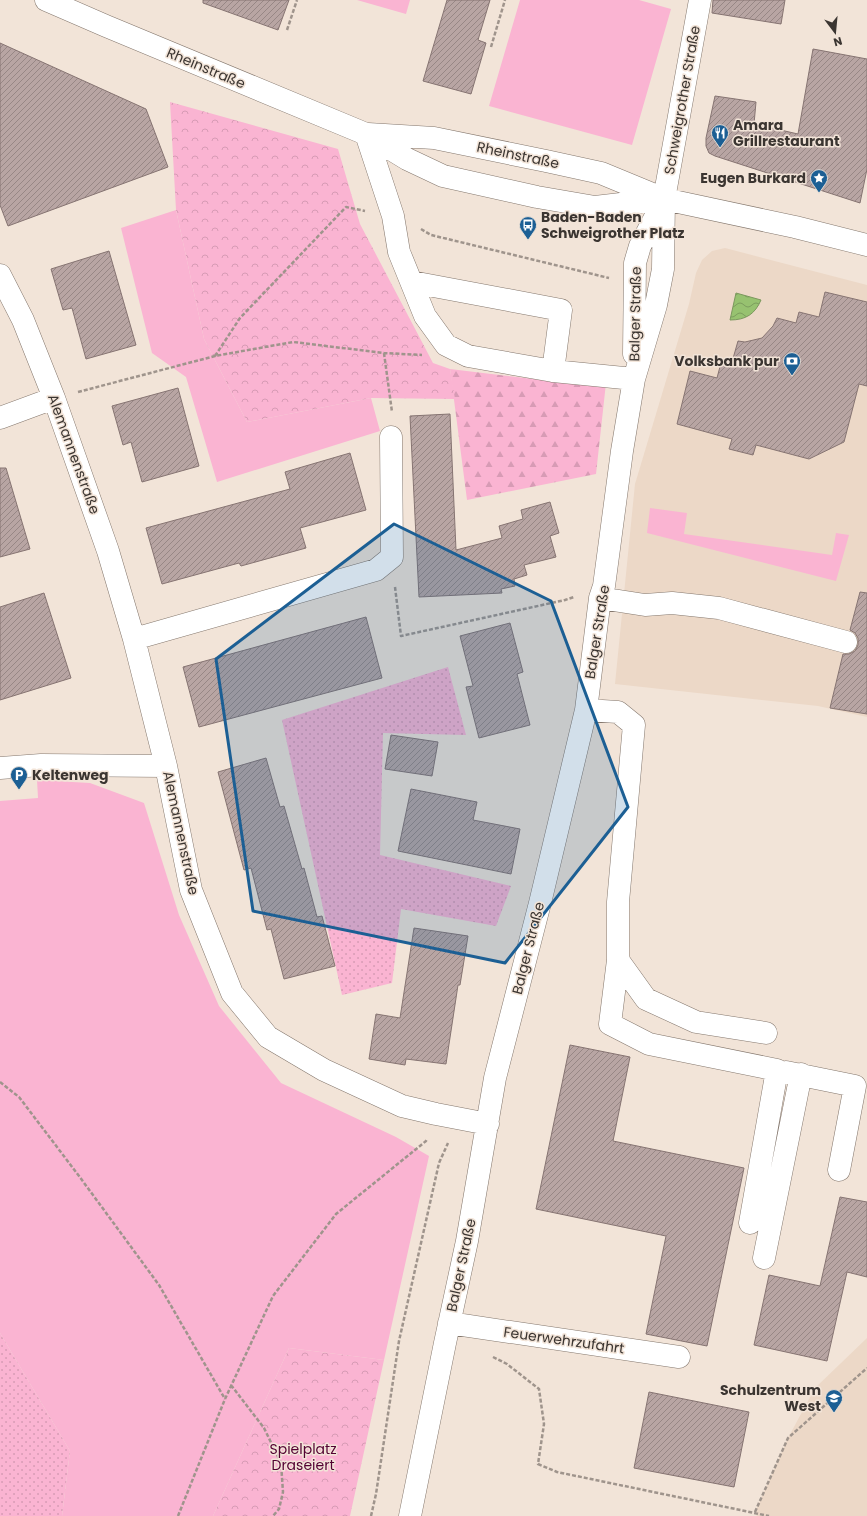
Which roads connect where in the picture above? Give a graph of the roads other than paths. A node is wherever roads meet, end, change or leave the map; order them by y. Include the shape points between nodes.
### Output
1 (46, 0) edge
2 (700, 0) edge
3 (366, 134) junction
4 (664, 199) junction
5 (867, 245) edge
6 (0, 275) edge
7 (412, 282) junction
8 (553, 371) junction
9 (634, 379) junction
10 (54, 398) junction
11 (0, 418) edge
12 (391, 437) road end
13 (602, 592) junction
14 (134, 639) junction
15 (846, 642) dead end
16 (586, 710) junction
17 (166, 766) junction
18 (0, 768) edge
19 (618, 960) junction
20 (766, 1033) dead end
21 (777, 1070) junction
22 (801, 1074) junction
23 (488, 1124) junction
24 (838, 1170) dead end
25 (750, 1223) dead end
26 (764, 1258) dead end
27 (449, 1323) junction
28 (679, 1357) dead end
29 (410, 1516) edge

1 - 3 street, Rheinstraße
2 - 4 street, Schweigrother Straße
3 - 4 street, Rheinstraße via 434,138 546,160 601,173
3 - 4 street, Rheinstraße via 407,160 443,176 595,207
3 - 7 street via 393,216 399,252
4 - 5 street, Rheinstraße
4 - 9 street, Balger Straße via 663,269 656,305
4 - 9 street, Balger Straße via 640,246 635,263
6 - 10 street, Alemannenstraße via 23,320
7 - 8 street via 425,316 446,345 468,356
7 - 8 street via 561,310
8 - 9 street
9 - 13 street, Balger Straße
10 - 11 street
10 - 14 street, Alemannenstraße via 108,550
12 - 14 street via 392,557 376,570
13 - 15 street via 645,605 672,603 719,608
13 - 16 street, Balger Straße
14 - 17 street, Alemannenstraße
16 - 19 street via 618,712 634,725 618,902
16 - 23 street, Balger Straße via 495,1078
17 - 18 street via 41,765
17 - 23 street, Alemannenstraße via 191,890 232,993 268,1037 318,1067 402,1106
19 - 20 street via 646,999 696,1022
19 - 21 street via 610,1024 649,1044
21 - 22 street
21 - 25 street
22 - 24 street via 855,1086
22 - 26 street
23 - 27 street, Balger Straße
27 - 28 street, Feuerwehrzufahrt
27 - 29 street, Balger Straße

